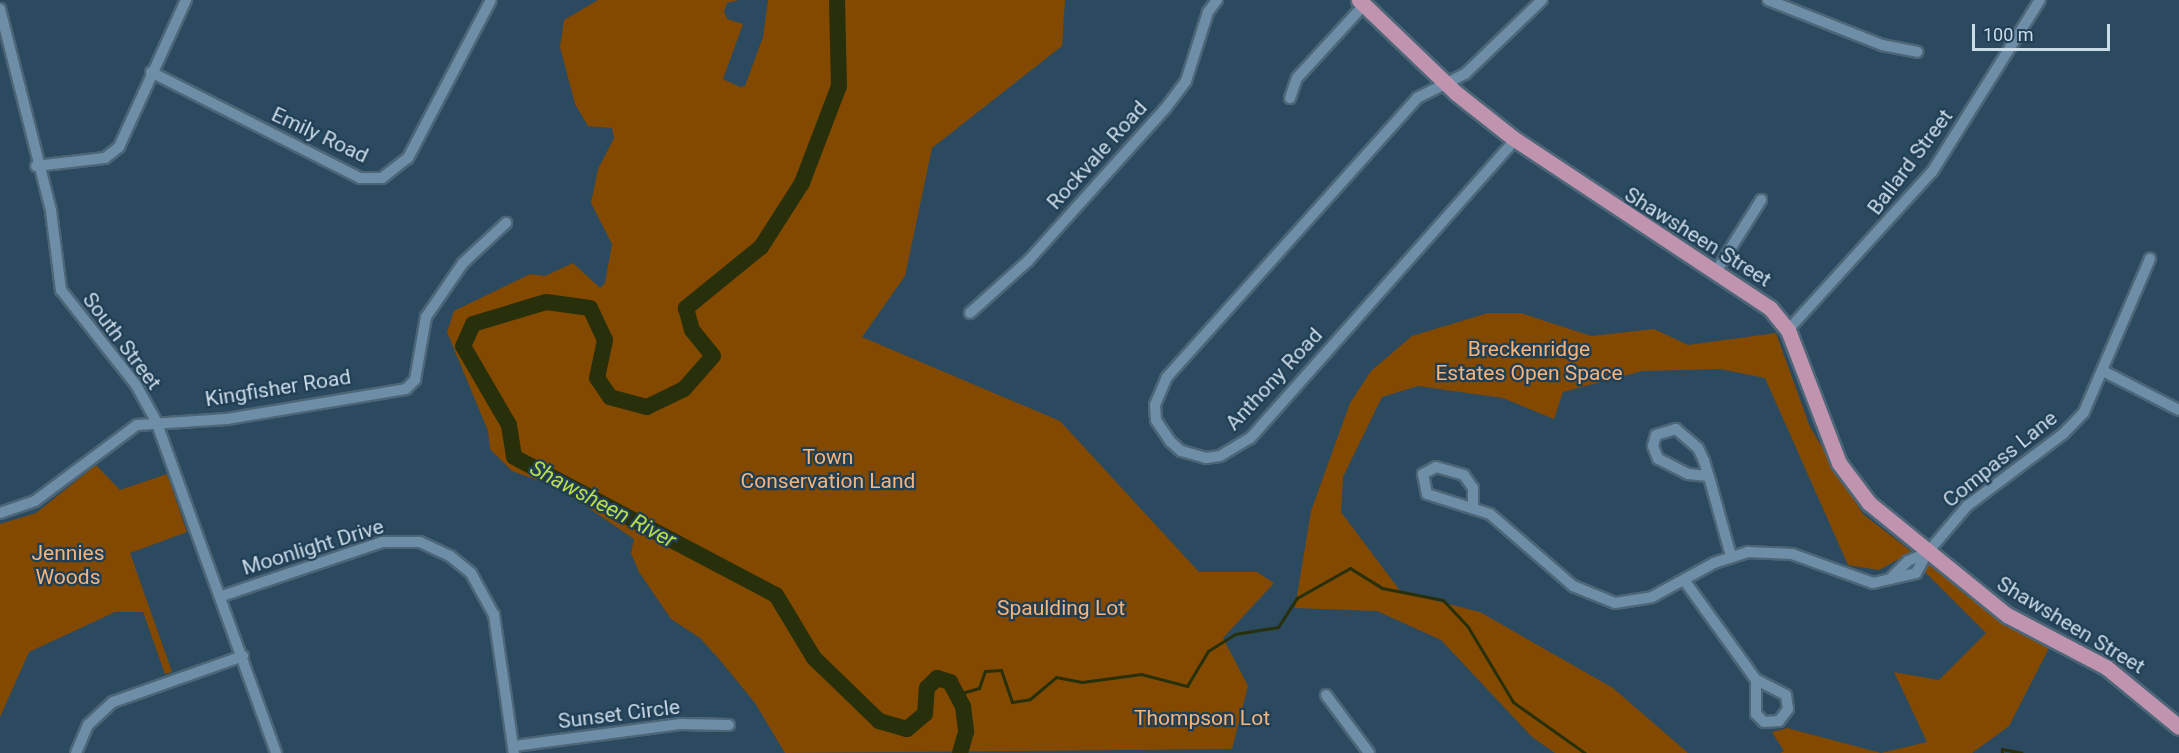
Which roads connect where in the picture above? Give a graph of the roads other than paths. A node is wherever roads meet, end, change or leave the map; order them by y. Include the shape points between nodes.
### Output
1 (186, 0) edge
2 (491, 0) edge
3 (1217, 0) edge
4 (1542, 0) edge
5 (1768, 0) edge
6 (2040, 0) edge
7 (1361, 2) edge
8 (0, 9) edge
9 (1917, 52) dead end
10 (151, 72) junction
11 (1443, 82) junction
12 (1290, 98) dead end
13 (1515, 140) junction
14 (36, 166) junction
15 (1761, 200) dead end
16 (506, 223) dead end
17 (2150, 259) dead end
18 (1717, 270) junction
19 (970, 313) dead end
20 (1788, 330) junction
21 (2103, 371) junction
22 (2179, 410) edge
23 (156, 422) junction
24 (1708, 476) junction
25 (1473, 506) junction
26 (0, 513) edge
27 (1927, 553) junction
28 (1731, 556) junction
29 (1684, 579) junction
30 (222, 596) junction
31 (243, 656) junction
32 (1756, 680) dead end
33 (1326, 695) dead end
34 (729, 725) dead end
35 (2179, 727) edge
36 (514, 750) edge
37 (76, 753) edge
38 (276, 753) edge
39 (1369, 753) edge

1 - 10 street
2 - 10 street, Emily Road via 408,158 382,178 360,178
3 - 19 street, Rockvale Road via 1208,12 1186,81 1165,109 1028,261
4 - 11 street, Anthony Road via 1465,74
5 - 9 street via 1882,45
6 - 20 street, Ballard Street via 1932,172
7 - 11 main road, Shawsheen Street
7 - 12 street via 1296,78
8 - 14 street, South Street
10 - 14 street via 131,128 114,153 93,161
11 - 13 main road, Shawsheen Street
11 - 13 street, Anthony Road via 1417,98 1161,385 1156,420 1181,451 1221,456 1250,438
13 - 18 main road, Shawsheen Street via 1630,219
14 - 23 street, South Street via 51,211 61,290 136,385
15 - 18 street
16 - 23 street, Kingfisher Road via 463,263 436,300 421,329 415,380 406,389 227,419
17 - 21 street, Compass Lane
18 - 20 main road, Shawsheen Street via 1770,308
20 - 27 main road, Shawsheen Street via 1839,463 1869,503
21 - 22 street
21 - 27 street, Compass Lane via 2074,424 1967,506
23 - 26 street, Kingfisher Road via 117,436 29,505
23 - 30 street, South Street
24 - 24 street via 1698,448 1682,432 1668,428 1656,435 1653,446 1658,459 1688,474
24 - 28 street
25 - 25 street via 1427,494 1423,474 1436,467 1464,475 1474,492
25 - 29 street via 1510,527 1572,586 1597,599 1643,600
27 - 28 street, Compass Lane via 1919,571 1866,582 1783,552
27 - 35 main road, Shawsheen Street via 2007,615 2133,685
28 - 29 street
29 - 32 street
30 - 31 street, South Street
30 - 36 street, Moonlight Drive via 382,542 413,541 439,550 467,568 494,615
31 - 37 street via 113,702 88,725
31 - 38 street, South Street
33 - 39 street
34 - 36 street, Sunset Circle via 681,724

